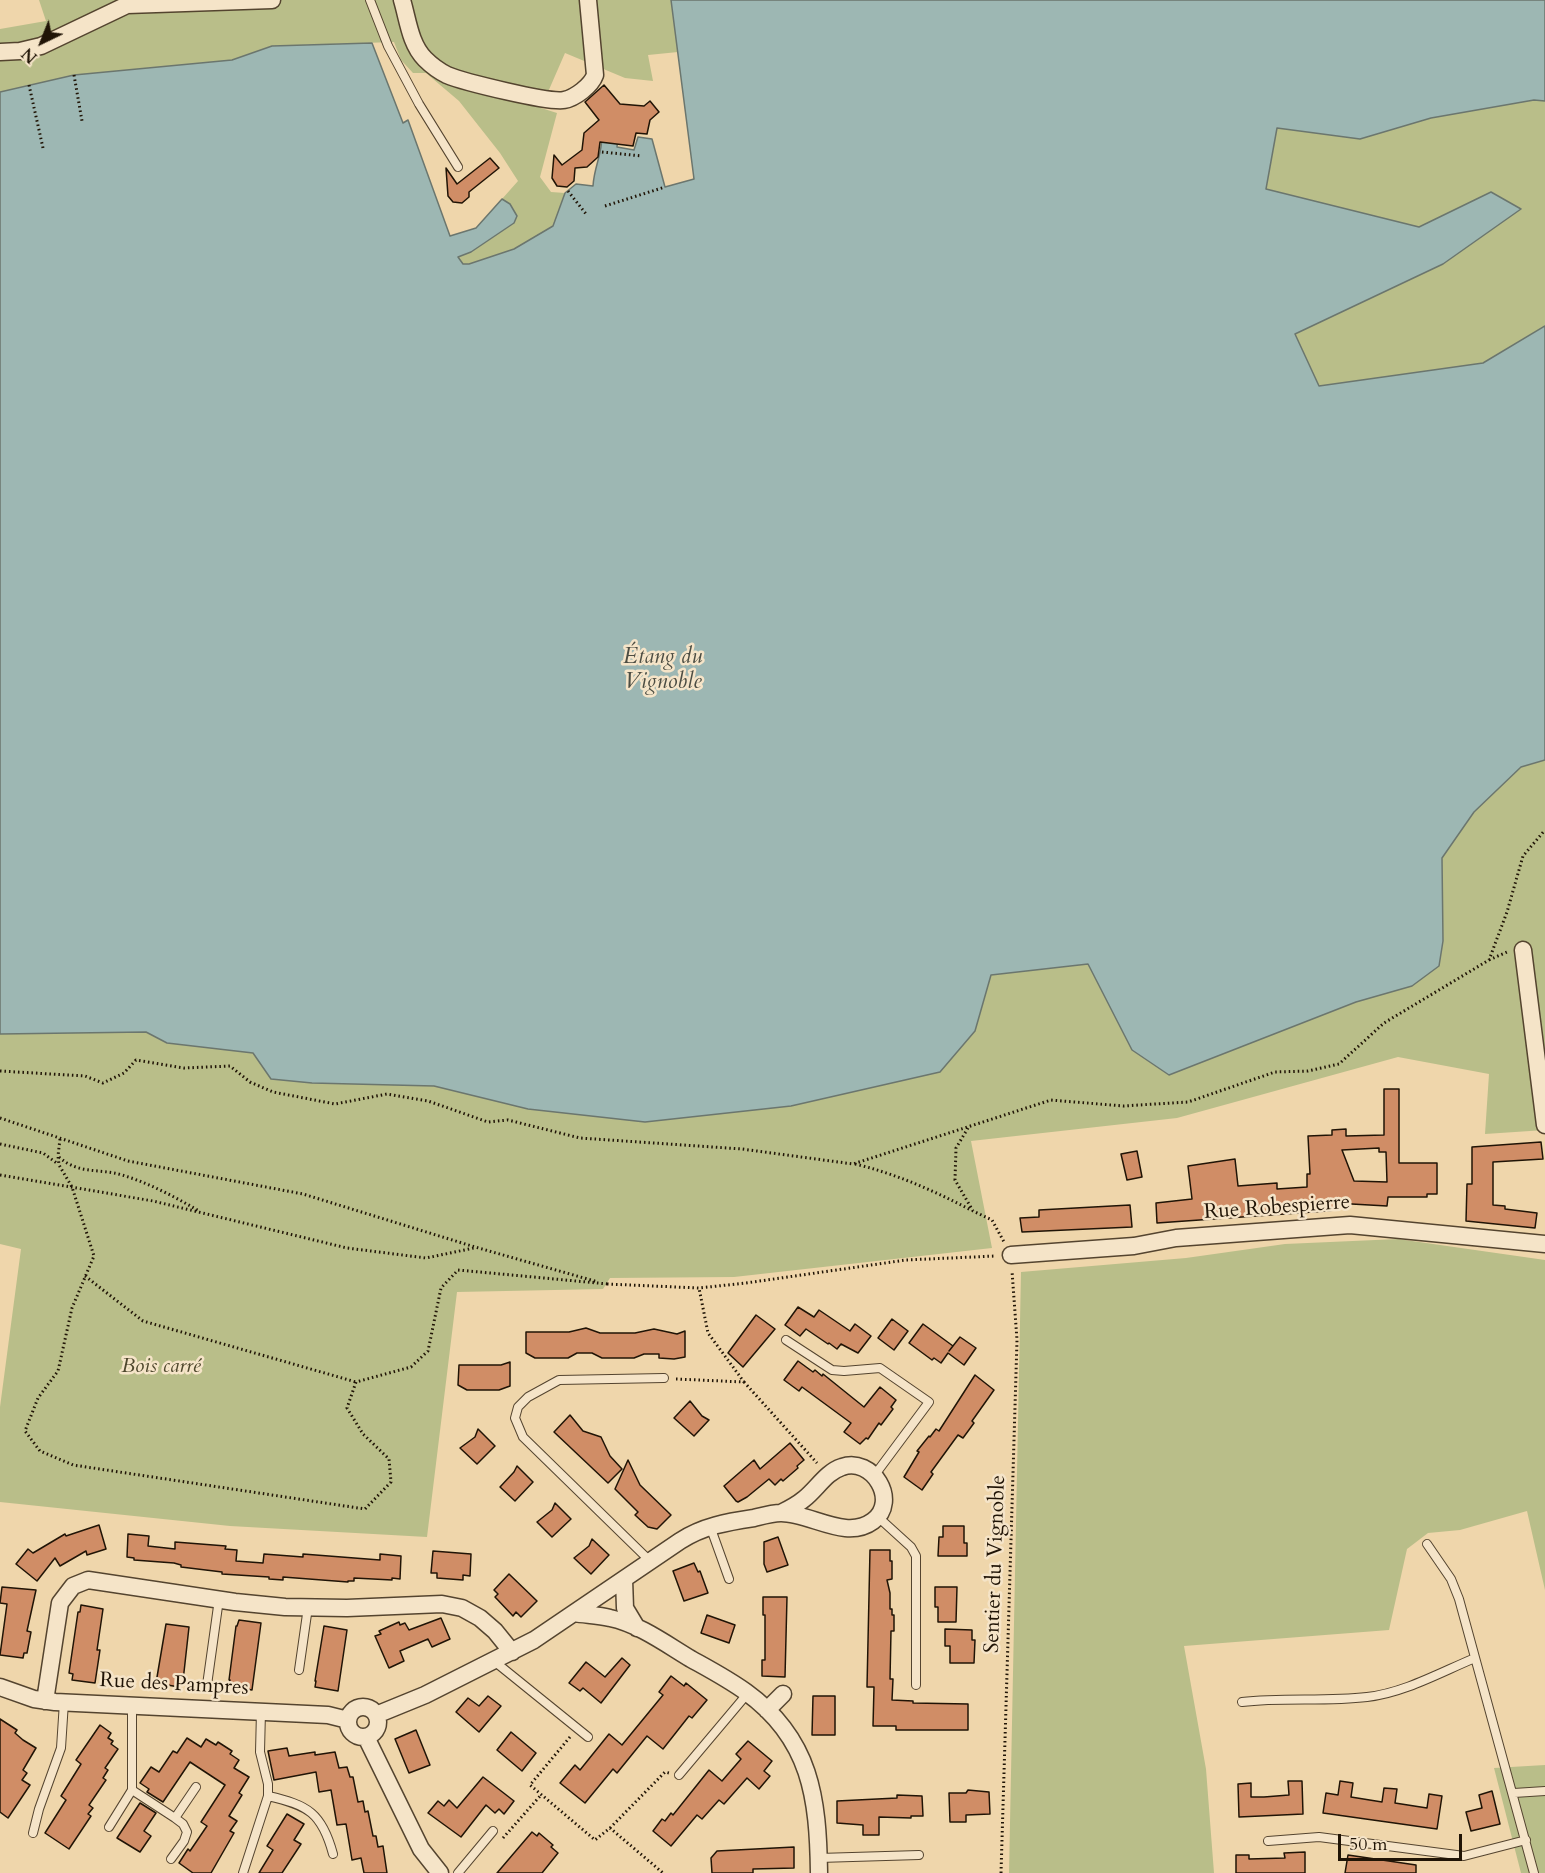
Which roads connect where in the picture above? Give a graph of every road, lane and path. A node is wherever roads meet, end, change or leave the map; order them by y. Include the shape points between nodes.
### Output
1 (272, 0) edge
2 (370, 0) edge
3 (402, 0) edge
4 (588, 0) edge
5 (222, 2) edge
6 (0, 52) edge
7 (74, 75) dead end
8 (29, 85) dead end
9 (82, 121) dead end
10 (43, 148) dead end
11 (602, 152) dead end
12 (642, 156) dead end
13 (458, 167) dead end
14 (665, 187) dead end
15 (568, 191) dead end
16 (604, 206) dead end
17 (586, 214) dead end
18 (1545, 830) edge
19 (1523, 950) dead end
20 (0, 1071) edge
21 (0, 1118) edge
22 (1545, 1125) edge
23 (969, 1126) junction
24 (60, 1139) junction
25 (0, 1144) edge
26 (57, 1156) junction
27 (853, 1164) junction
28 (59, 1165) junction
29 (0, 1175) edge
30 (72, 1187) junction
31 (973, 1211) junction
32 (202, 1213) junction
33 (1545, 1244) edge
34 (475, 1247) junction
35 (1011, 1255) junction
36 (85, 1276) junction
37 (608, 1284) junction
38 (699, 1288) junction
39 (786, 1340) dead end
40 (664, 1378) joint
41 (356, 1382) junction
42 (744, 1382) junction
43 (828, 1476) junction
44 (874, 1476) junction
45 (781, 1513) junction
46 (878, 1517) junction
47 (710, 1526) junction
48 (1427, 1544) dead end
49 (650, 1561) junction
50 (624, 1579) junction
51 (729, 1579) dead end
52 (219, 1599) junction
53 (308, 1607) junction
54 (574, 1613) junction
55 (637, 1628) junction
56 (512, 1652) junction
57 (1475, 1658) junction
58 (494, 1660) junction
59 (299, 1670) dead end
60 (207, 1685) dead end
61 (916, 1685) dead end
62 (0, 1687) edge
63 (748, 1693) junction
64 (783, 1694) dead end
65 (45, 1701) junction
66 (64, 1702) junction
67 (1242, 1702) dead end
68 (132, 1705) junction
69 (768, 1710) junction
70 (261, 1711) junction
71 (376, 1714) junction
72 (348, 1720) junction
73 (577, 1728) junction
74 (366, 1737) junction
75 (588, 1737) dead end
76 (679, 1774) joint
77 (196, 1787) dead end
78 (132, 1790) junction
79 (1545, 1791) edge
80 (1514, 1793) junction
81 (541, 1795) junction
82 (268, 1796) junction
83 (175, 1818) junction
84 (109, 1827) dead end
85 (610, 1828) junction
86 (493, 1831) joint
87 (33, 1833) dead end
88 (1526, 1840) junction
89 (1268, 1841) dead end
90 (333, 1854) dead end
91 (919, 1855) dead end
92 (171, 1859) dead end
93 (819, 1866) edge
94 (243, 1873) edge
95 (440, 1873) edge
96 (458, 1873) edge
97 (663, 1873) edge
98 (1001, 1873) edge
99 (1534, 1873) edge

1 - 5 street
2 - 13 lane via 393,56
3 - 4 street via 415,46 435,68 449,76 556,101 573,97 595,75
5 - 6 street via 128,5 41,46
7 - 9 path
8 - 10 path
11 - 12 path
14 - 16 path
15 - 17 path
18 - 23 path via 1523,856 1489,960 1384,1023 1339,1064 1308,1071 1275,1072 1188,1102 1123,1106 1051,1100
19 - 22 street
20 - 27 path via 85,1076 104,1083 124,1073 136,1060 184,1068 230,1065 250,1082 273,1092 335,1104 387,1094 428,1101 488,1122 508,1120 580,1138 742,1149
21 - 24 path
23 - 27 path
23 - 31 path via 956,1148 955,1180
24 - 26 path
24 - 34 path via 128,1161 303,1194
25 - 28 path via 42,1153
26 - 28 path
26 - 32 path via 93,1172 121,1174 169,1193
27 - 31 path via 882,1170
28 - 30 path
29 - 30 path
30 - 32 path
30 - 36 path via 94,1256
31 - 35 path via 992,1220
32 - 34 path via 347,1248 426,1258
33 - 35 street, Rue Robespierre via 1350,1225
34 - 37 path
35 - 38 path via 906,1260
35 - 98 path, Sentier du Vignoble via 1017,1340
36 - 41 path via 143,1321
36 - 41 path via 72,1308 58,1371 38,1398 25,1431 40,1451 74,1465 365,1509 391,1482 389,1459 363,1434 347,1408
37 - 38 path
37 - 41 path via 458,1270 441,1288 428,1351 411,1367
38 - 42 path via 708,1333
39 - 44 lane via 832,1370 880,1368 929,1402
40 - 42 path
40 - 49 lane via 559,1380 528,1397 514,1418 523,1437
42 - 43 path
43 - 44 street via 838,1468 852,1465 863,1467
43 - 45 street via 805,1499
44 - 46 street via 885,1501
45 - 46 street via 846,1529 866,1525
45 - 47 street
46 - 61 lane via 916,1556
47 - 49 street
47 - 51 lane
48 - 57 lane via 1451,1579
49 - 50 street
50 - 54 street
50 - 55 street via 625,1608
52 - 53 street
52 - 60 lane
52 - 65 street via 95,1580 79,1582 63,1597 58,1610
53 - 56 street via 433,1603 453,1606 488,1624
53 - 59 lane
54 - 55 street via 610,1618
54 - 56 street
55 - 63 street
56 - 58 street
57 - 67 lane via 1379,1695
57 - 80 lane
58 - 71 street via 425,1695
58 - 73 lane
62 - 65 street, Rue des Pampres
63 - 69 street
63 - 76 lane
64 - 69 street
65 - 66 street, Rue des Pampres
66 - 68 street, Rue des Pampres
66 - 87 lane via 61,1748
68 - 70 street, Rue des Pampres
68 - 78 lane
69 - 93 street via 793,1742 811,1782 818,1822
70 - 72 street, Rue des Pampres
70 - 82 lane via 260,1752
71 - 72 street via 359,1708
71 - 74 street via 377,1729
72 - 74 street via 352,1733
73 - 75 lane
73 - 81 path via 530,1785
74 - 95 street via 421,1849
76 - 85 path via 665,1772
77 - 83 lane
78 - 83 lane
78 - 84 lane
79 - 80 lane
80 - 88 lane
81 - 85 path via 595,1840
81 - 86 path via 505,1839
82 - 90 lane via 309,1810 326,1831
82 - 94 lane
83 - 92 lane via 187,1832
85 - 97 path
86 - 96 lane
88 - 89 lane via 1464,1856 1319,1837
88 - 99 lane
91 - 93 lane

